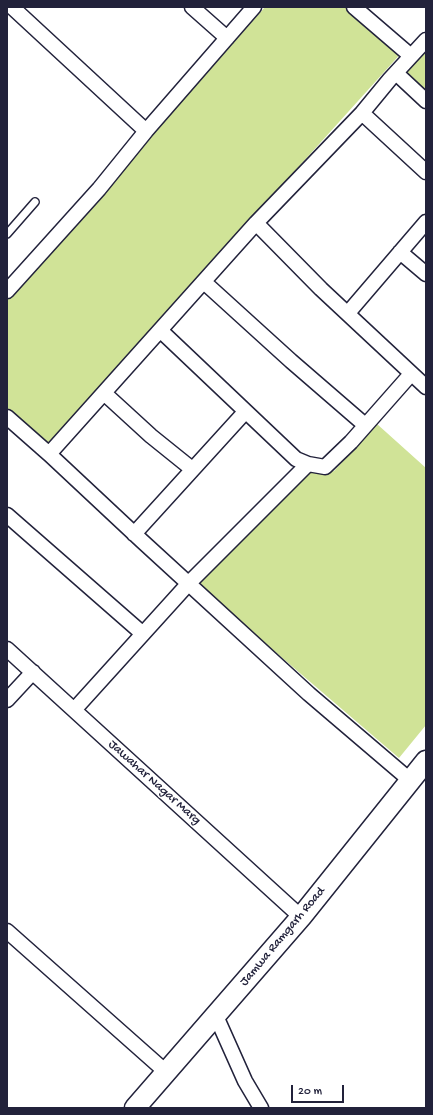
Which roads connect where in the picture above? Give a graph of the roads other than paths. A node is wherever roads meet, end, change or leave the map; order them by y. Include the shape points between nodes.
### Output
1 (12, 7) edge
2 (192, 7) edge
3 (254, 7) edge
4 (354, 7) edge
5 (227, 38) junction
6 (425, 42) edge
7 (411, 56) junction
8 (396, 73) junction
9 (426, 101) edge
10 (362, 113) junction
11 (146, 131) junction
12 (426, 172) edge
13 (35, 202) dead end
14 (426, 222) edge
15 (256, 223) junction
16 (7, 234) edge
17 (400, 252) junction
18 (426, 274) edge
19 (204, 282) junction
20 (8, 286) edge
21 (348, 313) junction
22 (160, 330) junction
23 (411, 374) junction
24 (426, 388) edge
25 (104, 393) junction
26 (246, 412) junction
27 (7, 417) edge
28 (365, 425) junction
29 (49, 454) junction
30 (308, 464) junction
31 (192, 470) junction
32 (7, 515) edge
33 (134, 534) junction
34 (189, 583) junction
35 (143, 634) junction
36 (7, 649) edge
37 (33, 672) junction
38 (7, 700) edge
39 (74, 710) junction
40 (426, 761) edge
41 (412, 780) junction
42 (301, 917) junction
43 (7, 931) edge
44 (216, 1016) junction
45 (166, 1072) junction
46 (135, 1108) edge
47 (261, 1108) edge

1 - 11 street
2 - 5 street
3 - 5 street
4 - 7 street
5 - 11 street
6 - 7 street
7 - 8 street
8 - 9 street
8 - 10 street
10 - 12 street
10 - 15 street
11 - 20 street via 99,189
13 - 16 lane
14 - 17 street
15 - 19 street
15 - 21 street
17 - 18 street
17 - 21 street
19 - 22 street
19 - 28 street
21 - 23 street
22 - 25 street
22 - 26 street
23 - 24 street
23 - 28 street
25 - 29 street
25 - 31 street
26 - 30 street via 296,459
26 - 31 street
27 - 29 street
28 - 30 street via 325,467
29 - 33 street
30 - 34 street
31 - 33 street
32 - 35 street
33 - 34 street
34 - 35 street
34 - 41 street via 309,694
35 - 39 street
36 - 37 street, Jawahar Nagar Marg
37 - 38 street
37 - 39 street, Jawahar Nagar Marg
39 - 42 street, Jawahar Nagar Marg
40 - 41 main road, Jamwa Ramgarh Road
41 - 42 main road, Jamwa Ramgarh Road
42 - 44 main road, Jamwa Ramgarh Road
43 - 45 street
44 - 45 main road, Jamwa Ramgarh Road
44 - 47 street via 245,1081
45 - 46 main road, Jamwa Ramgarh Road

